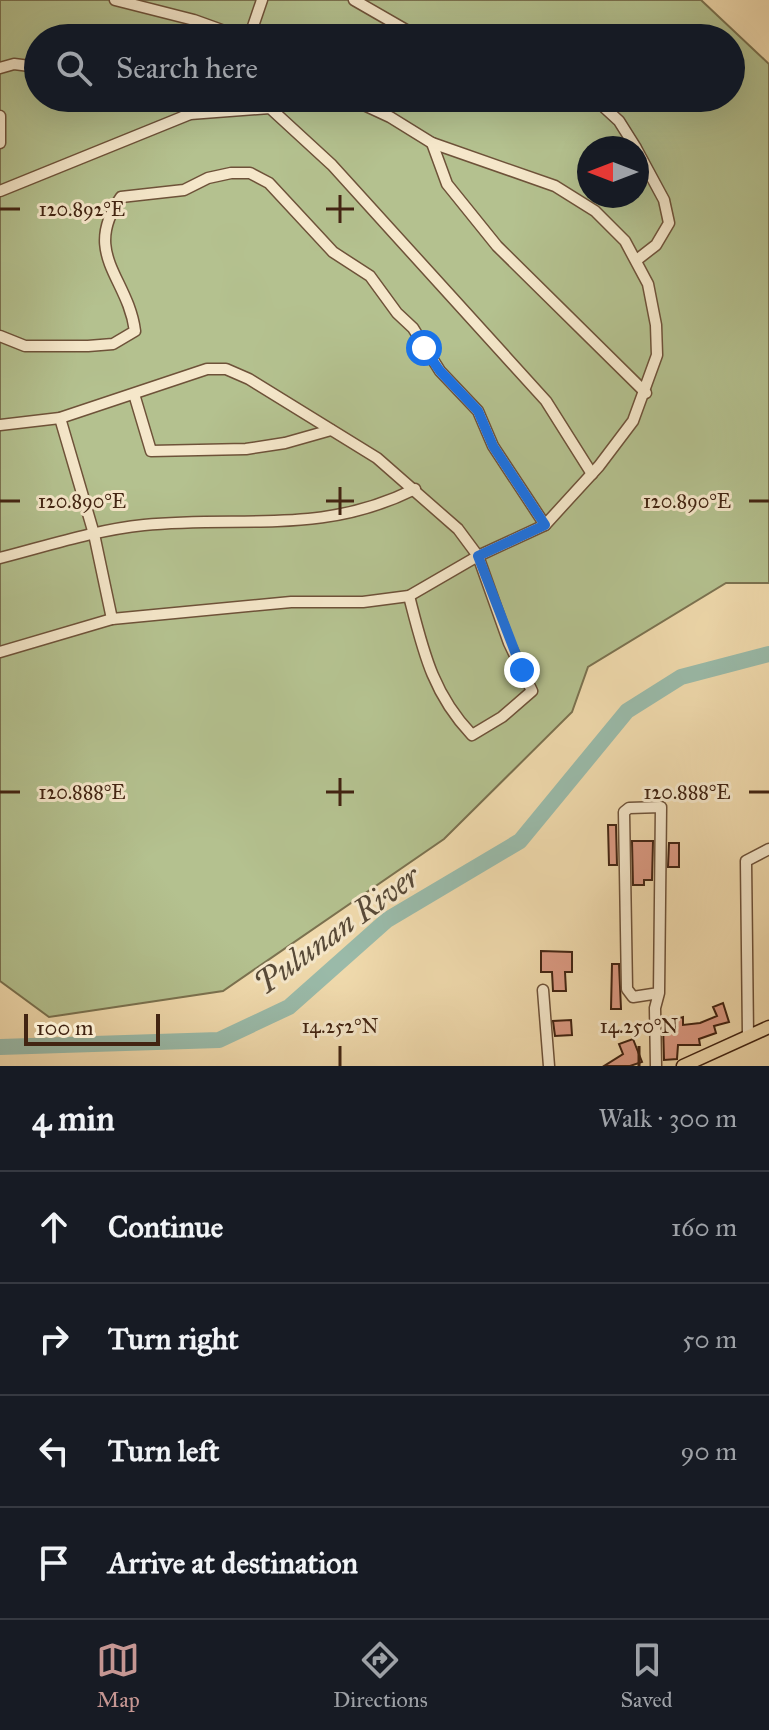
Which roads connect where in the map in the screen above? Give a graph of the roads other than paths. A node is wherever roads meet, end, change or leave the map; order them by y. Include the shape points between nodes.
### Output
1 (115, 0) edge
2 (262, 0) edge
3 (354, 0) edge
4 (206, 24) edge
5 (252, 24) edge
6 (396, 24) edge
7 (24, 65) edge
8 (0, 68) edge
9 (188, 112) edge
10 (205, 112) edge
11 (281, 112) edge
12 (379, 112) edge
13 (609, 112) edge
14 (190, 114) junction
15 (0, 116) edge
16 (628, 136) edge
17 (0, 143) edge
18 (432, 143) junction
19 (649, 173) edge
20 (0, 191) edge
21 (638, 259) junction
22 (0, 336) edge
23 (646, 393) junction
24 (134, 394) junction
25 (60, 418) junction
26 (0, 425) edge
27 (331, 430) junction
28 (592, 474) junction
29 (415, 489) junction
30 (545, 525) junction
31 (94, 534) junction
32 (478, 556) junction
33 (0, 558) edge
34 (409, 596) junction
35 (112, 619) junction
36 (0, 652) edge
37 (769, 849) edge
38 (543, 990) dead end
39 (659, 993) junction
40 (769, 1027) edge
41 (748, 1036) junction
42 (549, 1066) edge
43 (656, 1066) edge
44 (683, 1066) edge

1 - 4 street
2 - 5 street
3 - 6 street
7 - 8 street
9 - 14 street
10 - 14 street
11 - 28 street via 546,401
12 - 18 street
13 - 16 street
14 - 20 street
15 - 17 street
18 - 21 street via 555,186 595,211
18 - 23 street via 447,184 497,246
19 - 21 street via 669,223 656,245
21 - 23 street via 656,325 657,355
22 - 30 street via 25,346 113,344 128,337 135,331 132,312 109,268 103,243 110,213 121,197 160,195 208,178 250,173 269,183 333,252 361,267 413,328 440,371 478,411 493,446
23 - 28 street via 633,421
24 - 25 street
24 - 27 street via 207,369 226,369
24 - 27 street via 151,451 246,449
25 - 26 street
25 - 31 street
27 - 29 street
28 - 30 street
29 - 31 street via 342,516 141,525
29 - 32 street
30 - 32 street
31 - 33 street
31 - 35 street
32 - 34 street
32 - 34 street via 532,691 472,735 436,688
34 - 35 street
35 - 36 street
37 - 41 street via 746,861
38 - 42 street
39 - 39 street via 661,807 629,808 624,812 625,977 633,997
39 - 43 street
40 - 41 main road
41 - 44 main road

